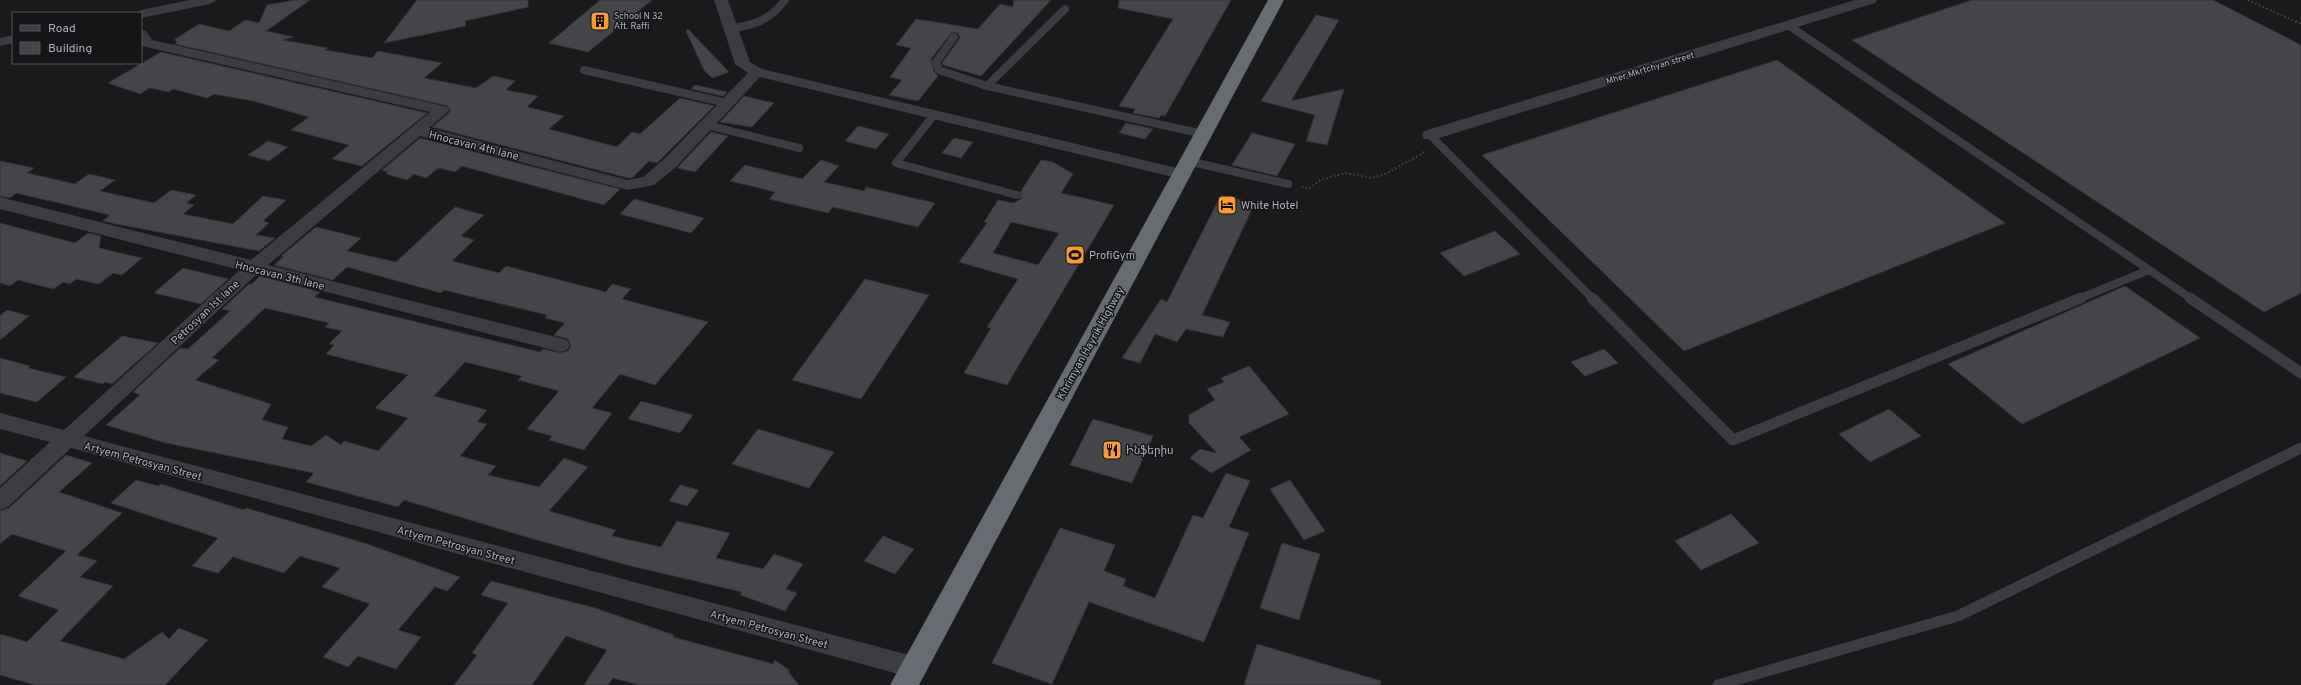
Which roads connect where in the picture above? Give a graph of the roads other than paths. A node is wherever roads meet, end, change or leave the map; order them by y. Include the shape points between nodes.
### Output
1 (210, 0) edge
2 (721, 0) edge
3 (785, 0) edge
4 (1276, 0) edge
5 (1870, 0) edge
6 (1065, 9) dead end
7 (142, 14) edge
8 (1788, 25) junction
9 (731, 28) junction
10 (142, 36) edge
11 (954, 37) dead end
12 (12, 39) edge
13 (0, 42) edge
14 (584, 70) dead end
15 (757, 72) junction
16 (987, 86) junction
17 (727, 103) junction
18 (934, 115) junction
19 (707, 125) junction
20 (417, 130) junction
21 (1203, 134) junction
22 (1432, 137) joint
23 (800, 148) dead end
24 (1185, 168) junction
25 (1288, 184) road end
26 (1018, 195) dead end
27 (0, 203) edge
28 (253, 268) junction
29 (2149, 270) junction
30 (560, 346) dead end
31 (2301, 373) edge
32 (0, 421) edge
33 (67, 440) junction
34 (2301, 448) edge
35 (0, 501) edge
36 (908, 676) edge
37 (1718, 685) edge

1 - 7 street
2 - 9 street
3 - 9 lane via 765,21 755,26
4 - 21 highway, Khrimyan Hayrik Highway
5 - 8 street, Mher Mkrtchyan street
6 - 16 lane
8 - 22 street, Mher Mkrtchyan street
8 - 29 lane
9 - 15 street via 743,64
10 - 20 street, Hnocavan 4th lane via 147,43 442,110
11 - 16 lane via 936,62 939,70
12 - 13 street
14 - 17 lane
15 - 17 street, Hnocavan 4th lane
15 - 18 street
16 - 21 lane
17 - 19 street, Hnocavan 4th lane
18 - 24 street
18 - 26 lane via 896,163
19 - 20 street, Hnocavan 4th lane via 670,163 648,181 628,184
19 - 23 lane
20 - 28 street, Petrosyan 1st lane
21 - 24 highway, Khrimyan Hayrik Highway
22 - 29 lane via 1733,440
24 - 25 lane
24 - 36 highway, Khrimyan Hayrik Highway
27 - 28 street, Hnocavan 3th lane
28 - 30 street, Hnocavan 3th lane
28 - 33 street, Petrosyan 1st lane
29 - 31 lane
32 - 33 street, Artyem Petrosyan Street
33 - 35 street, Petrosyan 1st lane
33 - 36 street, Artyem Petrosyan Street
34 - 37 lane via 1958,616

